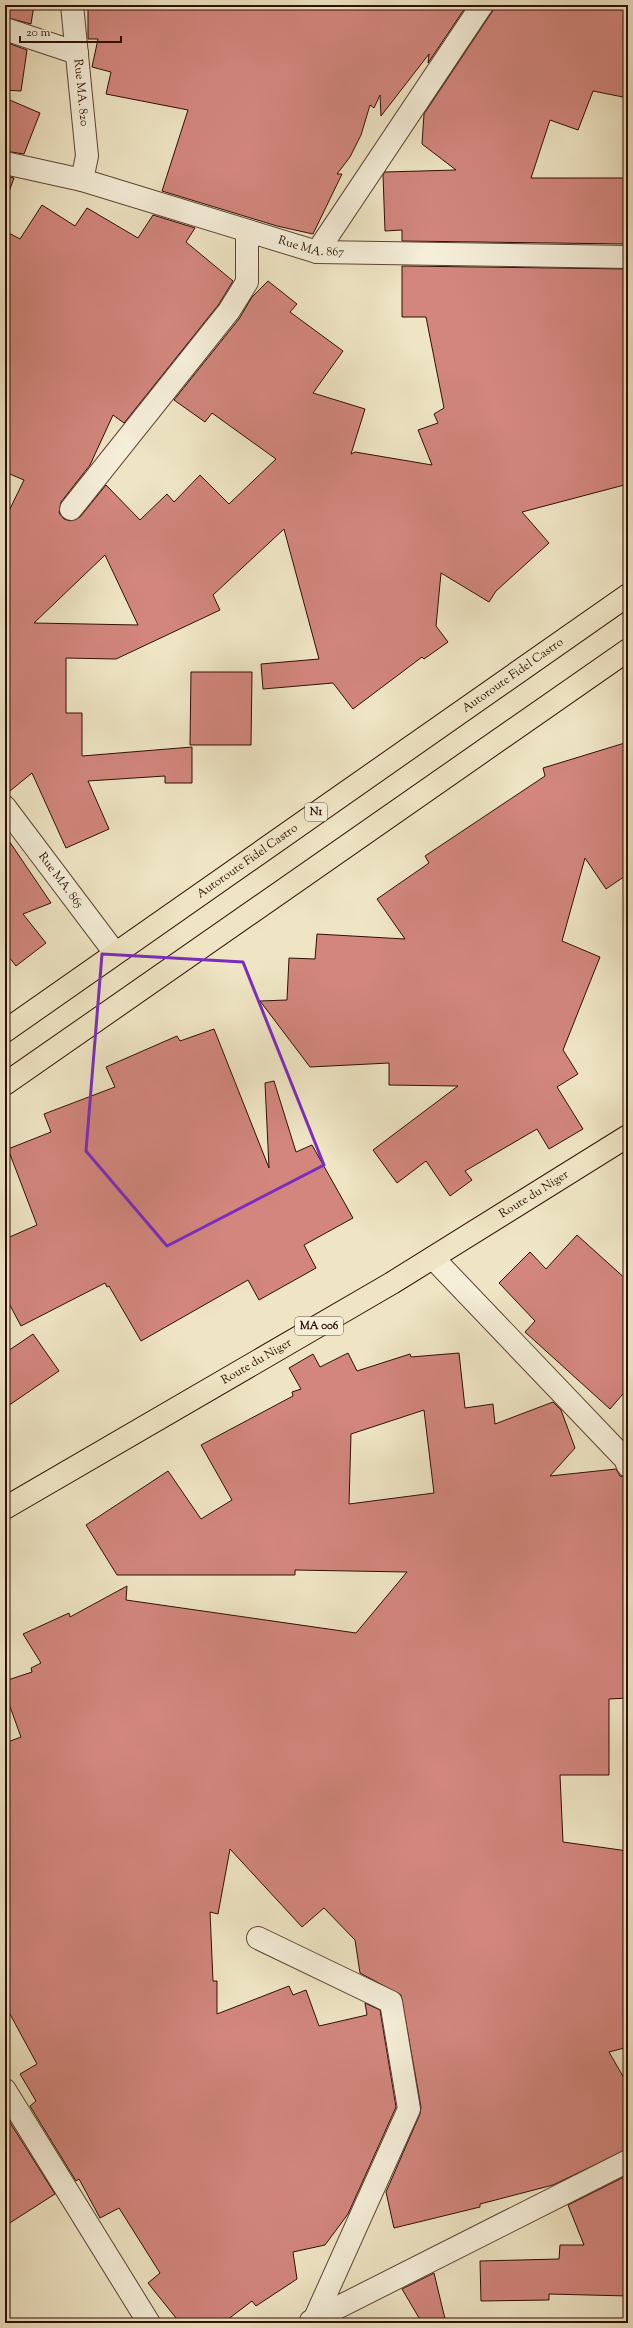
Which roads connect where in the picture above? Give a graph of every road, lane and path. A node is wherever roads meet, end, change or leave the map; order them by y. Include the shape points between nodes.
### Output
1 (72, 5) edge
2 (482, 5) edge
3 (5, 29) edge
4 (77, 53) junction
5 (5, 163) edge
6 (82, 180) junction
7 (247, 231) junction
8 (317, 252) junction
9 (628, 257) edge
10 (71, 509) dead end
11 (628, 595) edge
12 (628, 650) edge
13 (5, 807) edge
14 (115, 953) junction
15 (5, 1031) edge
16 (5, 1084) edge
17 (628, 1136) edge
18 (433, 1258) junction
19 (628, 1466) edge
20 (5, 1508) edge
21 (258, 1938) dead end
22 (5, 2090) edge
23 (628, 2161) edge
24 (311, 2321) edge
25 (149, 2323) edge

1 - 4 street, Rue MA. 820
2 - 8 street
3 - 4 street
4 - 6 street, Rue MA. 820 via 87,156
5 - 6 street, Rue MA. 867
6 - 7 street, Rue MA. 867
7 - 8 street, Rue MA. 867
7 - 10 street via 247,282 229,311
8 - 9 street, Rue MA. 867
11 - 14 main road, Autoroute Fidel Castro / N1
12 - 16 main road
13 - 14 street, Rue MA. 865
14 - 15 main road, Autoroute Fidel Castro / N1
17 - 18 main road, Route du Niger / MA 006
18 - 19 street via 625,1458
18 - 20 main road, Route du Niger / MA 006
21 - 24 street via 391,2002 409,2109
22 - 25 street
23 - 24 street

